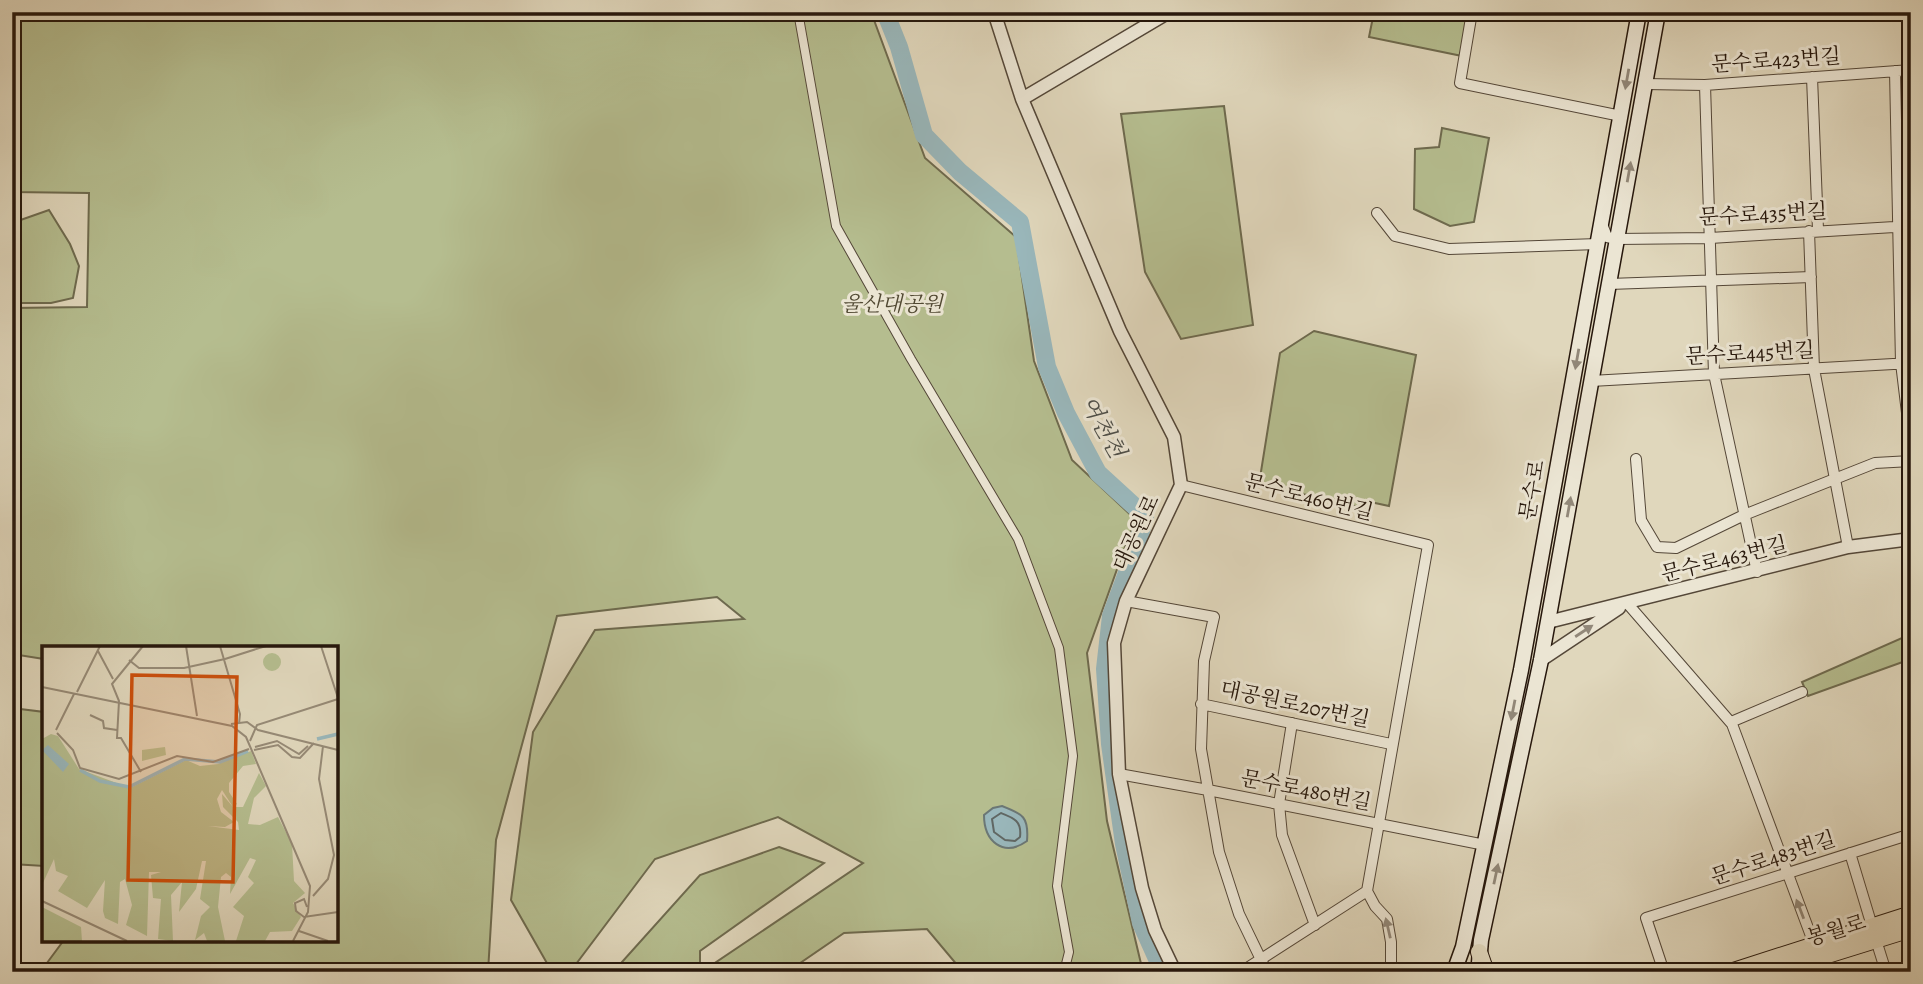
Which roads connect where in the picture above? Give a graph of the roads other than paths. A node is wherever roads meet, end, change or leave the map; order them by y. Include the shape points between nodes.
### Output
1 (798, 12) edge
2 (994, 12) edge
3 (1169, 12) edge
4 (1472, 12) edge
5 (1639, 12) edge
6 (1658, 13) edge
7 (1911, 70) edge
8 (1895, 71) junction
9 (1812, 77) junction
10 (1645, 84) junction
11 (1705, 85) junction
12 (1022, 99) junction
13 (1621, 116) junction
14 (1377, 213) dead end
15 (1602, 221) junction
16 (1899, 226) junction
17 (1911, 226) edge
18 (1814, 230) junction
19 (1710, 238) junction
20 (1617, 239) junction
21 (1598, 244) junction
22 (1811, 277) junction
23 (1712, 280) junction
24 (1609, 284) junction
25 (1585, 316) junction
26 (1602, 320) junction
27 (1906, 363) edge
28 (1814, 369) junction
29 (1714, 374) junction
30 (1591, 381) junction
31 (1911, 446) edge
32 (1636, 459) dead end
33 (1911, 461) edge
34 (1834, 479) junction
35 (1181, 485) junction
36 (1744, 515) junction
37 (1911, 539) edge
38 (1544, 542) junction
39 (1562, 544) junction
40 (1848, 547) junction
41 (1757, 572) junction
42 (1537, 584) junction
43 (1126, 601) junction
44 (1627, 603) junction
45 (1548, 622) junction
46 (1526, 643) junction
47 (1541, 660) junction
48 (1802, 692) dead end
49 (1201, 704) junction
50 (1731, 722) junction
51 (1292, 723) junction
52 (1391, 744) junction
53 (1119, 774) junction
54 (1208, 790) junction
55 (1279, 804) junction
56 (1377, 824) junction
57 (1911, 834) edge
58 (1485, 845) junction
59 (1850, 853) junction
60 (1787, 873) junction
61 (1367, 891) junction
62 (1911, 914) edge
63 (1315, 925) junction
64 (1911, 929) edge
65 (1874, 933) junction
66 (1479, 952) junction
67 (1260, 958) junction
68 (1820, 958) edge
69 (1064, 972) edge
70 (1175, 972) edge
71 (1241, 972) edge
72 (1267, 972) edge
73 (1391, 972) edge
74 (1454, 972) edge
75 (1479, 972) edge
76 (1486, 972) edge
77 (1664, 972) edge
78 (1730, 972) edge
79 (1773, 972) edge
80 (1886, 972) edge

1 - 69 street via 836,226 1018,539 1059,648 1073,756 1057,886 1069,952
2 - 12 street, 대공원로
3 - 12 street
4 - 13 street via 1460,83
5 -> 13 main road, 문수로
6 - 10 main road, 문수로
7 - 8 street, 문수로423번길
8 - 9 street, 문수로423번길
8 - 16 street
9 - 11 street, 문수로423번길
9 - 18 street
10 - 11 street, 문수로423번길
20 -> 10 main road, 문수로
11 - 19 street
12 - 35 street, 대공원로 via 1120,331 1174,437
13 - 15 main road, 문수로
14 - 21 street via 1395,236 1449,248
15 - 20 street via 1605,234
15 - 21 main road, 문수로
16 - 17 street, 문수로435번길
16 - 18 street, 문수로435번길
16 - 27 street
18 - 19 street, 문수로435번길
18 - 22 street
19 - 20 street, 문수로435번길
19 - 23 street
20 - 24 main road, 문수로
21 - 25 main road, 문수로
22 - 23 street
22 - 28 street
23 - 24 street
23 - 29 street
24 - 26 main road, 문수로
25 - 26 main road via 1590,300 1598,296 1603,304
25 -> 38 main road, 문수로
26 - 30 main road, 문수로
27 - 28 street, 문수로445번길
27 - 31 street
28 - 29 street, 문수로445번길
28 - 34 street
29 - 30 street, 문수로445번길
29 - 36 street
39 -> 30 main road, 문수로
32 - 36 street via 1641,520 1657,547 1676,548
33 - 34 street via 1875,463
34 - 36 street
34 - 40 street
35 - 43 street, 대공원로
35 - 52 street, 문수로460번길 via 1428,545
36 - 41 street
37 - 40 street, 문수로463번길
38 - 39 main road via 1544,560 1549,566 1558,561
38 - 42 main road, 문수로
39 - 45 main road, 문수로
40 - 41 street, 문수로463번길
41 - 44 street, 문수로463번길
42 - 45 main road via 1539,610
42 - 46 main road, 문수로
43 - 49 street, 대공원로207번길 via 1214,617 1203,661
43 - 53 street, 대공원로 via 1114,643
44 - 45 street, 문수로463번길
47 -> 44 street
44 - 50 street
45 - 46 main road
45 - 47 main road, 문수로
46 -> 58 main road, 문수로
66 -> 47 main road, 문수로
48 - 50 street
49 - 51 street, 대공원로207번길
49 - 54 street via 1201,749
50 - 60 street
51 - 52 street, 대공원로207번길
51 - 55 street
52 - 56 street
53 - 54 street, 문수로480번길
53 - 70 street, 대공원로 via 1142,888
54 - 55 street, 문수로480번길
54 - 67 street via 1219,852
55 - 56 street, 문수로480번길
55 - 63 street via 1282,835
56 - 58 street, 문수로480번길
56 - 61 street
57 - 59 street, 문수로483번길
58 - 74 main road, 문수로
59 - 60 street, 문수로483번길
59 - 65 street
68 -> 60 street
60 - 77 street, 문수로483번길 via 1646,918
61 - 63 street
73 -> 61 street via 1387,919
62 - 65 main road
63 - 67 street
64 - 65 main road, 봉월로
65 - 68 main road, 봉월로
65 - 80 street
66 - 75 main road, 문수로
66 - 76 main road
67 - 71 street
67 - 72 street
68 - 78 main road
68 - 79 main road, 봉월로

